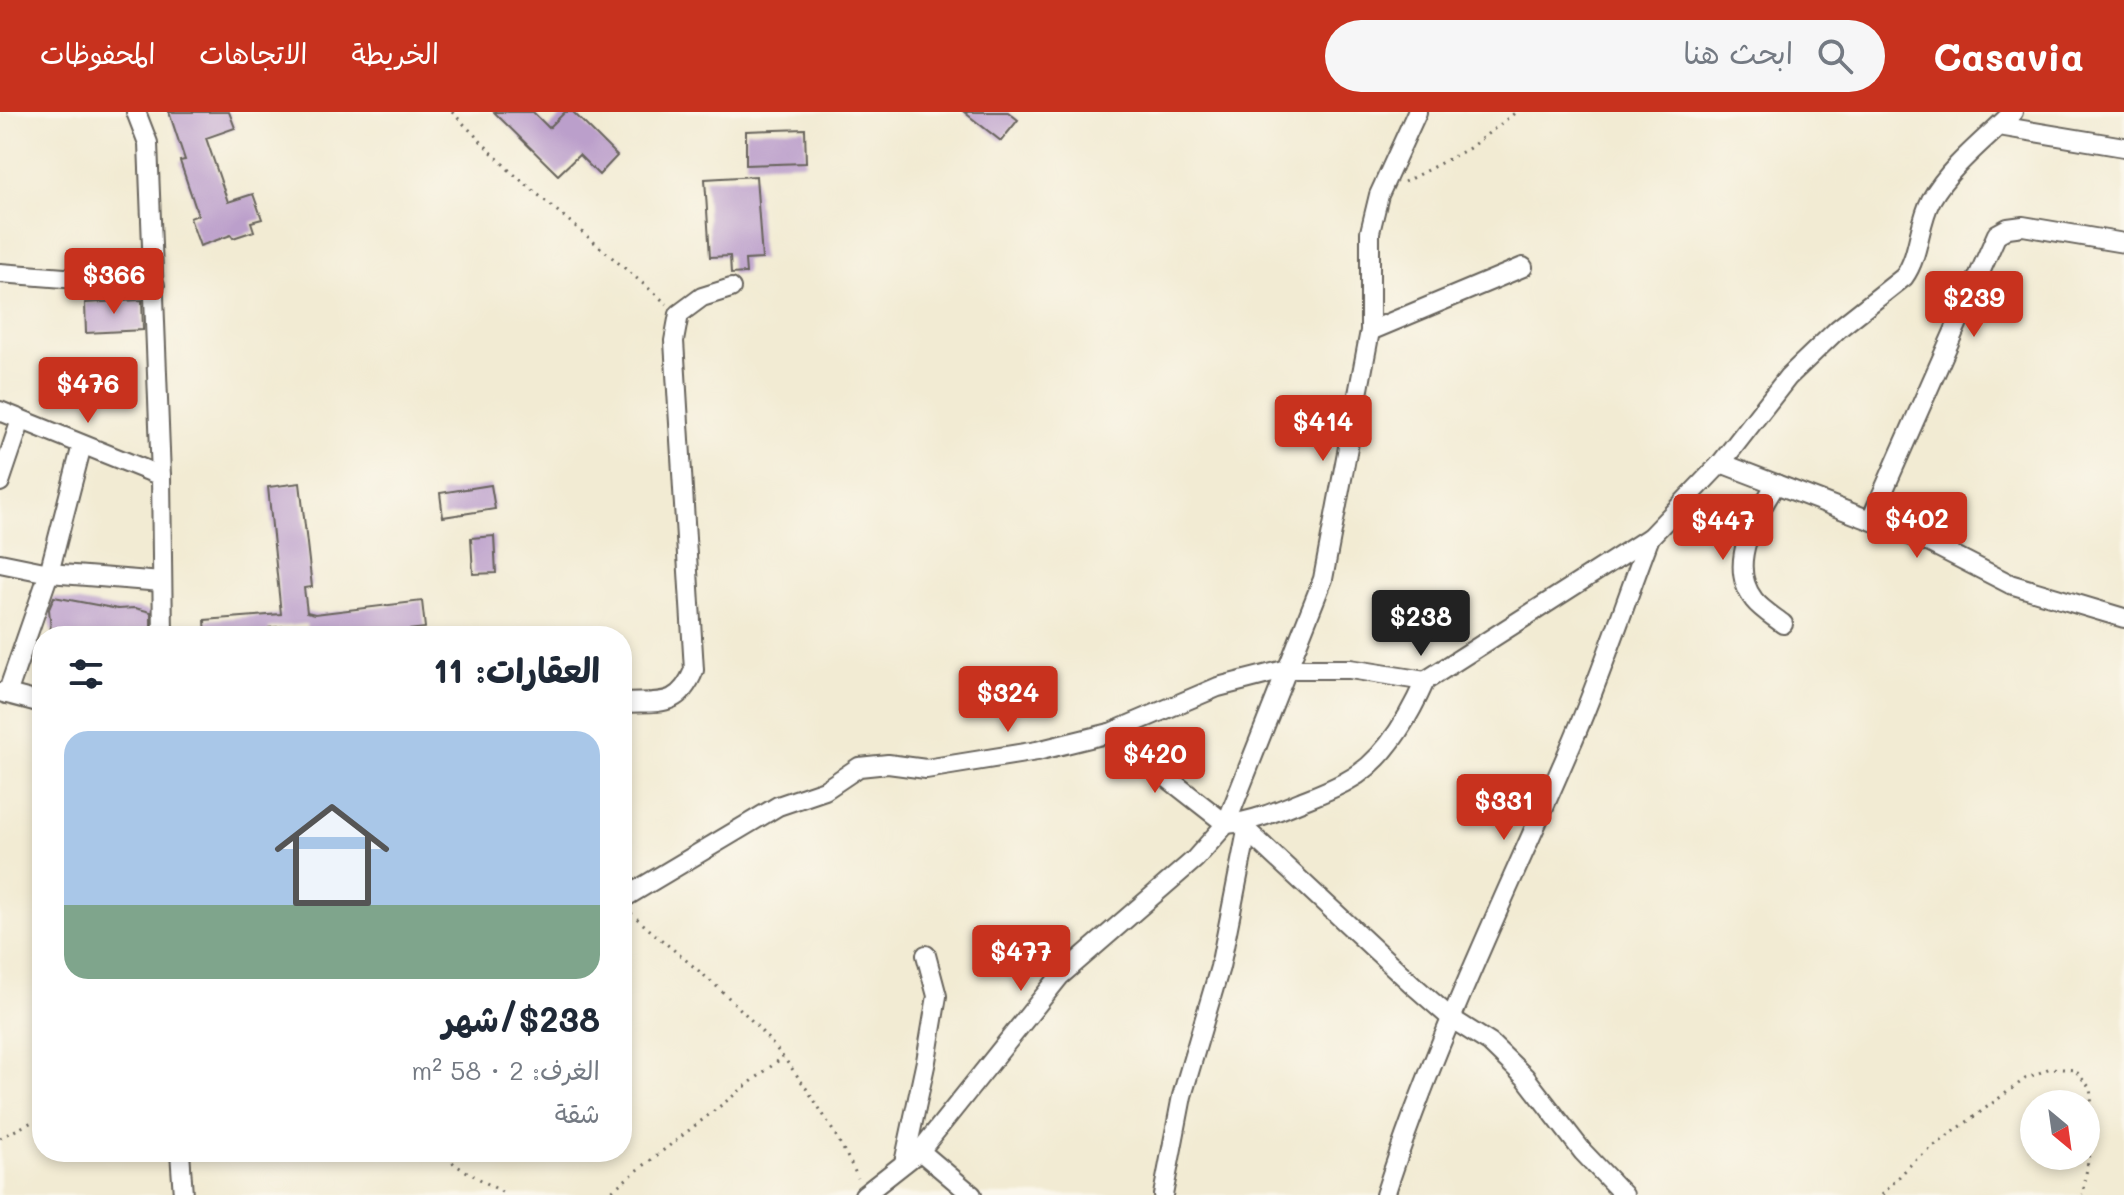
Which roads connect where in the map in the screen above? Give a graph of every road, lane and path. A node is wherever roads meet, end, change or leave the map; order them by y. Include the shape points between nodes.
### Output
1 (136, 112) edge
2 (452, 112) edge
3 (1417, 112) edge
4 (1516, 112) edge
5 (2013, 112) edge
6 (1999, 126) junction
7 (2124, 147) edge
8 (1404, 182) dead end
9 (2124, 243) edge
10 (1523, 267) dead end
11 (0, 273) edge
12 (155, 285) junction
13 (731, 288) dead end
14 (679, 314) junction
15 (1370, 331) junction
16 (0, 411) edge
17 (21, 420) junction
18 (82, 445) junction
19 (1721, 463) junction
20 (161, 476) junction
21 (0, 482) edge
22 (1776, 484) junction
23 (1871, 519) junction
24 (1650, 537) junction
25 (0, 563) edge
26 (49, 573) junction
27 (162, 582) junction
28 (2124, 618) edge
29 (1783, 624) dead end
30 (37, 626) edge
31 (163, 626) edge
32 (32, 645) edge
33 (1288, 669) junction
34 (1425, 681) junction
35 (4, 693) edge
36 (32, 700) edge
37 (632, 702) edge
38 (1110, 733) junction
39 (1237, 826) junction
40 (632, 901) edge
41 (632, 910) edge
42 (926, 955) dead end
43 (1452, 1019) junction
44 (783, 1057) junction
45 (32, 1122) edge
46 (0, 1138) edge
47 (920, 1151) junction
48 (181, 1162) edge
49 (452, 1162) edge
50 (904, 1163) junction
51 (864, 1193) edge
52 (183, 1195) edge
53 (507, 1195) edge
54 (606, 1195) edge
55 (972, 1195) edge
56 (1163, 1195) edge
57 (1385, 1195) edge
58 (1624, 1195) edge
59 (1882, 1195) edge
60 (2083, 1195) edge

1 - 12 street via 148,143
2 - 14 path via 509,170
3 - 15 street via 1379,195 1370,232
4 - 8 path via 1468,149
5 - 6 street
6 - 7 street
6 - 19 street via 1931,199 1904,277 1788,377
9 - 23 street via 2023,226 1997,234
10 - 15 street
11 - 12 street
12 - 20 street
13 - 14 street via 702,297
14 - 37 street via 674,341 694,670 687,688 673,700
15 - 33 street via 1323,579
16 - 17 street
17 - 18 street
17 - 21 street
18 - 20 street
18 - 26 street
19 - 22 street
19 - 24 street
20 - 27 street
22 - 23 street
22 - 29 street via 1746,543 1743,582 1755,602
23 - 28 street via 2010,584
24 - 34 street
24 - 43 street via 1569,751
25 - 26 street
26 - 27 street
26 - 30 street
27 - 31 street
32 - 35 street
33 - 34 street via 1350,669
33 - 38 street via 1218,687
33 - 39 street
34 - 39 street via 1412,712 1374,761 1349,781
35 - 36 street
38 - 39 street
38 - 40 street via 926,769 859,767 825,790 778,806
39 - 43 street
39 - 47 street via 1060,976
39 - 56 street via 1220,967 1182,1096
41 - 44 path via 731,999
42 - 50 street via 937,996
43 - 57 street
43 - 58 street via 1490,1043 1525,1077
44 - 51 path via 834,1129
44 - 54 path
45 - 46 path
47 - 50 street
47 - 55 street
48 - 52 street
49 - 53 path
50 - 51 street
59 - 60 path via 1914,1161 2025,1079 2050,1068 2075,1070 2090,1088 2091,1140

